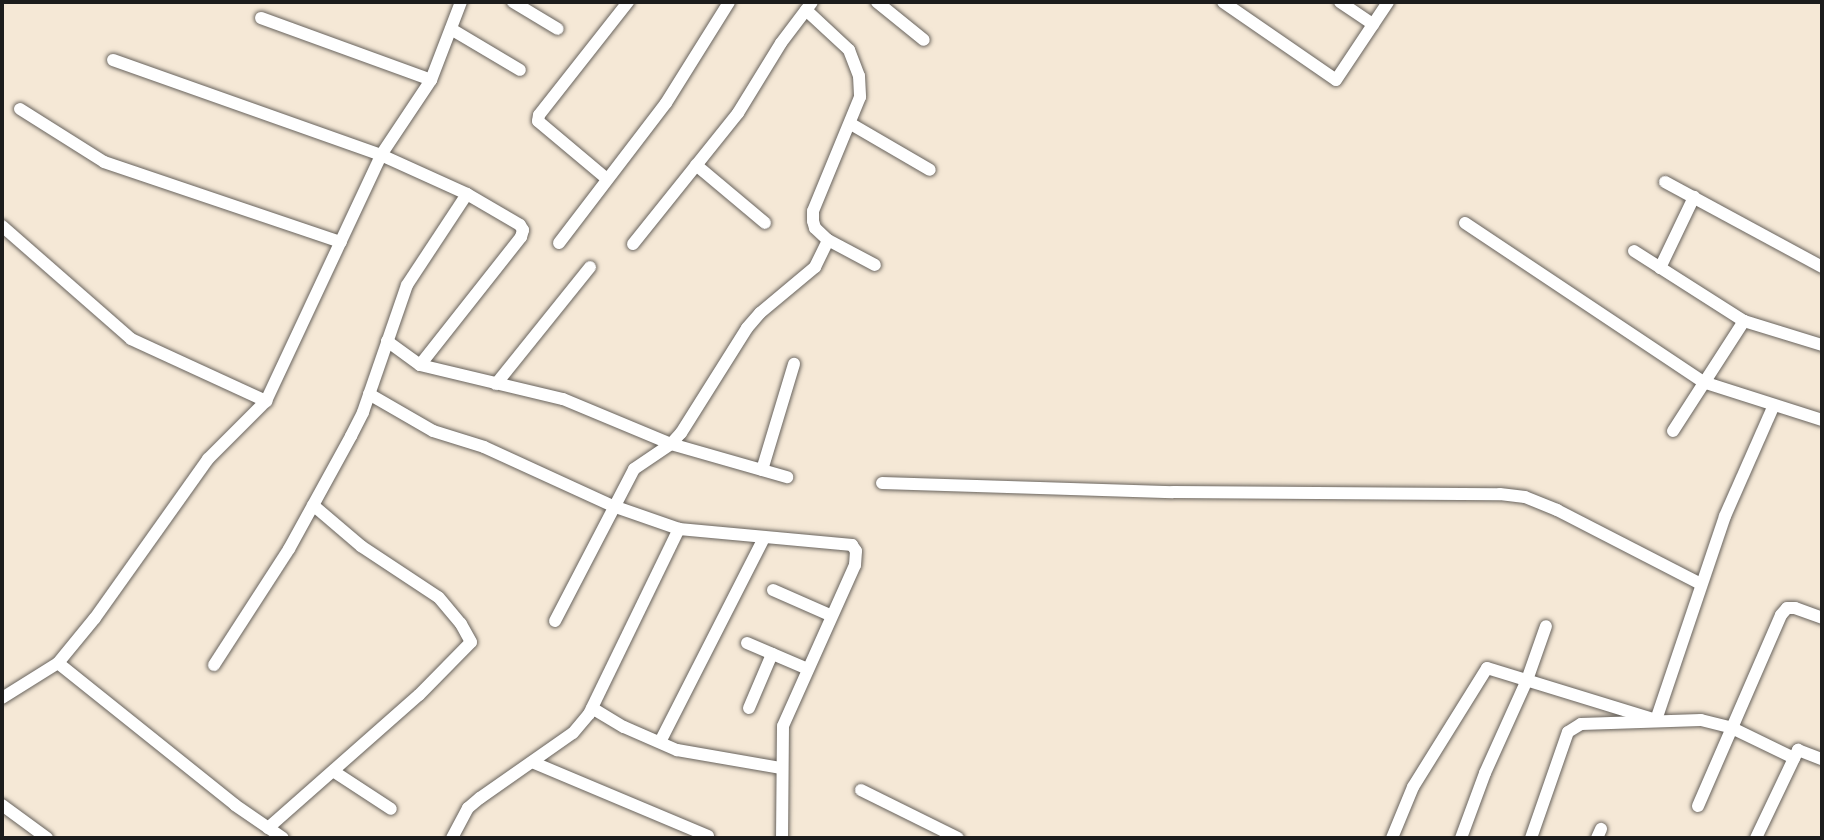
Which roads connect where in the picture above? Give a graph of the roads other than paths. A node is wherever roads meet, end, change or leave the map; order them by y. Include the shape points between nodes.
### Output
1 (461, 2) edge
2 (513, 2) edge
3 (628, 2) edge
4 (729, 2) edge
5 (877, 2) edge
6 (1223, 2) edge
7 (1340, 2) edge
8 (1388, 2) edge
9 (809, 6) edge
10 (261, 19) dead end
11 (1373, 24) junction
12 (451, 29) junction
13 (558, 29) dead end
14 (924, 40) dead end
15 (113, 60) dead end
16 (520, 70) dead end
17 (431, 80) junction
18 (20, 109) dead end
19 (851, 124) junction
20 (381, 155) junction
21 (696, 166) junction
22 (930, 170) dead end
23 (607, 179) junction
24 (1665, 182) dead end
25 (467, 194) junction
26 (1694, 197) junction
27 (765, 222) dead end
28 (1465, 223) dead end
29 (2, 226) edge
30 (828, 240) junction
31 (341, 242) junction
32 (559, 243) dead end
33 (633, 244) dead end
34 (1634, 251) dead end
35 (875, 265) dead end
36 (590, 267) dead end
37 (1822, 267) edge
38 (1660, 268) junction
39 (1744, 321) junction
40 (387, 341) junction
41 (1822, 345) edge
42 (794, 364) dead end
43 (420, 365) junction
44 (1703, 382) junction
45 (495, 384) junction
46 (369, 394) junction
47 (266, 401) junction
48 (1774, 405) junction
49 (1822, 420) edge
50 (1673, 431) dead end
51 (671, 444) junction
52 (762, 470) junction
53 (787, 477) dead end
54 (882, 483) dead end
55 (313, 505) junction
56 (613, 506) junction
57 (679, 529) junction
58 (764, 538) junction
59 (1701, 584) junction
60 (773, 590) dead end
61 (832, 616) junction
62 (1822, 618) edge
63 (555, 621) dead end
64 (1546, 626) dead end
65 (747, 643) dead end
66 (772, 654) junction
67 (58, 663) junction
68 (214, 665) dead end
69 (808, 669) junction
70 (1527, 681) junction
71 (2, 698) edge
72 (592, 708) junction
73 (749, 708) dead end
74 (1656, 720) junction
75 (1732, 728) junction
76 (660, 742) junction
77 (1794, 758) junction
78 (1822, 759) edge
79 (532, 762) junction
80 (781, 768) junction
81 (333, 771) junction
82 (861, 790) dead end
83 (2, 805) edge
84 (1698, 806) dead end
85 (391, 809) dead end
86 (268, 828) junction
87 (39, 836) edge
88 (708, 836) dead end
89 (283, 838) edge
90 (452, 838) edge
91 (782, 838) edge
92 (958, 838) edge
93 (1392, 838) edge
94 (1461, 838) edge
95 (1531, 838) edge
96 (1756, 838) edge

1 - 12 street
2 - 13 street
3 - 23 street via 538,121
4 - 23 street via 666,103
5 - 14 street
6 - 11 street via 1336,80
7 - 11 street
8 - 11 street
9 - 19 street via 849,50 859,76 860,97
9 - 21 street via 738,113
10 - 17 street
12 - 16 street
12 - 17 street
15 - 20 street
17 - 20 street
18 - 31 street via 104,162
19 - 22 street
19 - 30 street via 813,211 815,228
20 - 25 street
20 - 31 street
21 - 27 street
21 - 33 street
23 - 32 street
24 - 26 street
25 - 40 street via 407,285
25 - 43 street via 523,230
26 - 37 street
26 - 38 street
28 - 44 street
29 - 47 street via 131,340
30 - 35 street
30 - 51 street via 816,267 747,328
31 - 47 street
34 - 38 street
36 - 45 street
38 - 39 street
39 - 41 street
39 - 44 street
40 - 43 street
40 - 46 street
42 - 52 street
43 - 45 street
44 - 48 street
44 - 50 street
45 - 51 street via 563,399
46 - 55 street
46 - 56 street via 433,431 484,447
47 - 67 street via 208,459
48 - 49 street
48 - 59 street
51 - 52 street
51 - 56 street via 634,469
52 - 53 street
54 - 59 street via 1525,497
55 - 68 street
55 - 81 street via 361,546 438,597 471,642
56 - 57 street
56 - 63 street
57 - 58 street
57 - 72 street
58 - 61 street via 852,544 855,565
58 - 76 street
59 - 74 street
60 - 61 street
61 - 69 street
62 - 75 street via 1795,608 1787,608 1781,615
64 - 70 street
65 - 66 street
66 - 69 street
66 - 73 street
67 - 71 street
67 - 86 street via 150,740
69 - 80 street via 782,726
70 - 74 street
70 - 93 street via 1488,668 1413,787
70 - 94 street
72 - 76 street
72 - 79 street via 573,733
74 - 75 street via 1701,720
74 - 95 street via 1591,723 1569,732
75 - 77 street
75 - 84 street
76 - 80 street via 677,750
77 - 78 street via 1798,750 1804,750
77 - 96 street
79 - 88 street
79 - 90 street via 468,808
80 - 91 street
81 - 85 street
81 - 86 street
82 - 92 street
83 - 87 street
86 - 89 street

